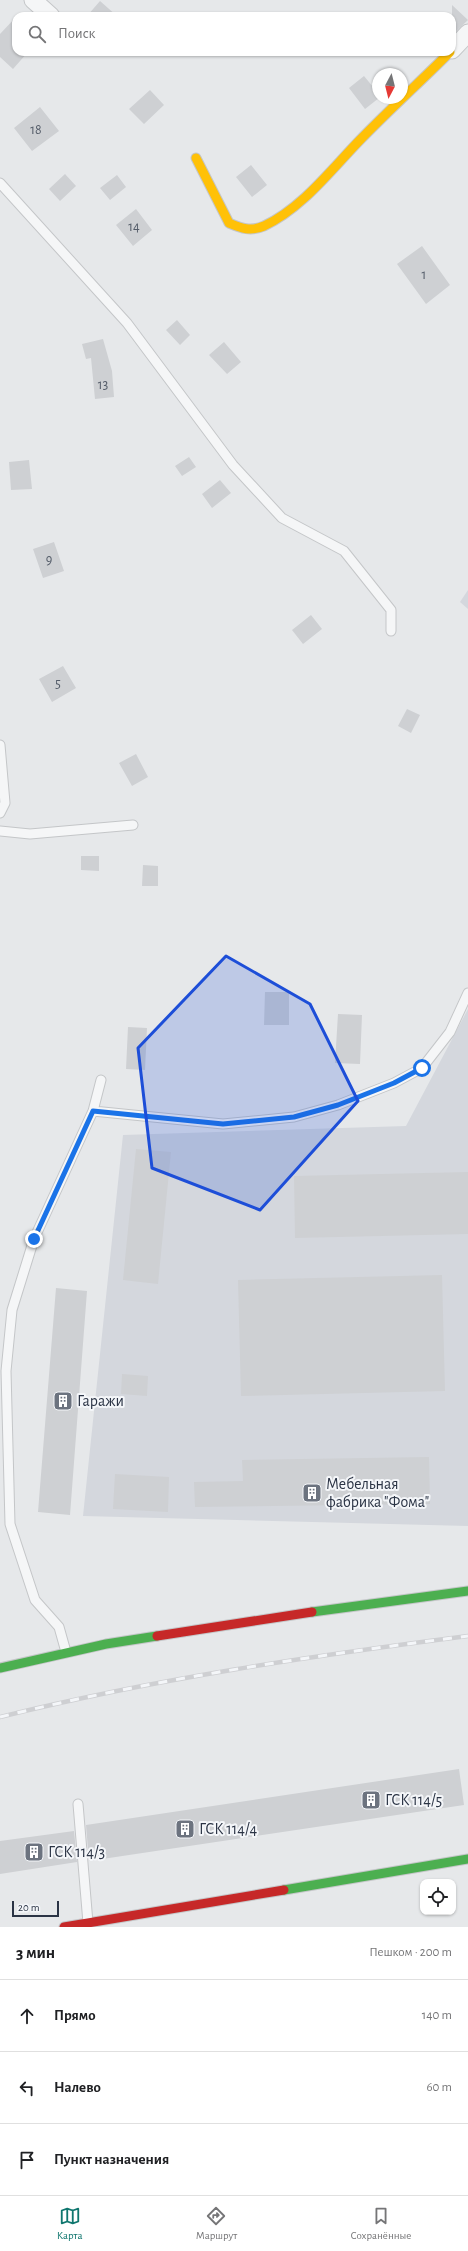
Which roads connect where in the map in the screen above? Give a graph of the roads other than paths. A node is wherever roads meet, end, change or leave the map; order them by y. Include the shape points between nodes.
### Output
1 (33, 0) edge
2 (46, 12) edge
3 (468, 33) edge
4 (456, 46) edge
5 (446, 56) edge
6 (196, 158) dead end
7 (0, 183) edge
8 (391, 631) dead end
9 (0, 745) edge
10 (0, 813) edge
11 (133, 824) dead end
12 (0, 831) edge
13 (468, 992) edge
14 (101, 1080) dead end
15 (93, 1111) junction
16 (468, 1591) edge
17 (66, 1652) junction
18 (0, 1668) edge
19 (78, 1804) dead end
20 (468, 1859) edge
21 (88, 1923) junction
22 (64, 1927) edge

1 - 2 street
3 - 4 street
5 - 6 street via 317,186 288,211 263,226 246,230 229,223
7 - 8 lane via 127,323 233,465 277,513 344,551 391,610
9 - 10 lane via 5,803
11 - 12 lane via 30,834
13 - 15 lane via 450,1032 422,1068 394,1083 338,1105 294,1117 223,1124
14 - 15 lane
15 - 17 lane via 34,1239 12,1310 6,1371 10,1524 35,1600 59,1627
16 - 17 street via 374,1602
17 - 18 street
19 - 21 lane
20 - 21 street
21 - 22 street

